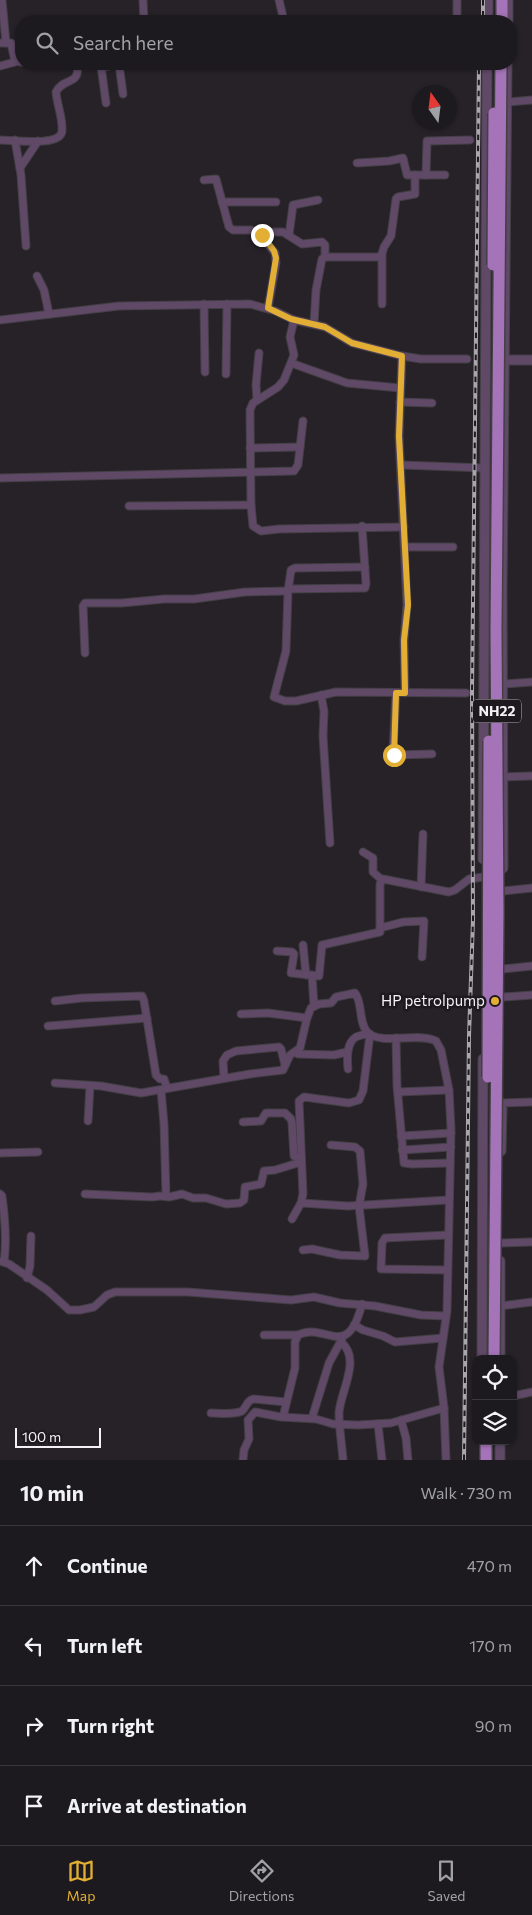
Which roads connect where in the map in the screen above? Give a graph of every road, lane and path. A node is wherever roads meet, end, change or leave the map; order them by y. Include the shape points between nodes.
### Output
1 (2, 0) edge
2 (143, 0) edge
3 (280, 0) edge
4 (457, 0) edge
5 (488, 0) edge
6 (494, 0) edge
7 (502, 0) edge
8 (508, 0) edge
9 (144, 15) edge
10 (283, 15) edge
11 (457, 15) edge
12 (488, 15) edge
13 (494, 15) edge
14 (502, 15) edge
15 (508, 15) edge
16 (3, 43) edge
17 (15, 54) edge
18 (15, 63) edge
19 (0, 66) edge
20 (78, 70) edge
21 (101, 70) edge
22 (119, 70) edge
23 (487, 70) edge
24 (494, 70) edge
25 (501, 70) edge
26 (508, 70) edge
27 (123, 94) dead end
28 (532, 100) edge
29 (507, 102) junction
30 (106, 103) dead end
31 (487, 120) junction
32 (507, 121) junction
33 (0, 140) edge
34 (15, 140) junction
35 (470, 140) dead end
36 (38, 141) junction
37 (357, 163) dead end
38 (20, 168) junction
39 (415, 175) junction
40 (426, 175) junction
41 (445, 175) dead end
42 (204, 180) dead end
43 (318, 200) dead end
44 (222, 202) junction
45 (276, 202) dead end
46 (262, 235) junction
47 (289, 235) junction
48 (26, 246) dead end
49 (382, 256) junction
50 (325, 257) junction
51 (37, 276) dead end
52 (204, 304) junction
53 (227, 304) junction
54 (382, 304) dead end
55 (268, 308) junction
56 (49, 314) junction
57 (0, 320) edge
58 (294, 320) junction
59 (314, 324) junction
60 (259, 353) dead end
61 (402, 356) junction
62 (467, 359) dead end
63 (505, 360) junction
64 (532, 360) edge
65 (291, 363) junction
66 (206, 372) dead end
67 (226, 374) dead end
68 (400, 388) junction
69 (257, 400) junction
70 (485, 400) junction
71 (504, 400) junction
72 (400, 402) junction
73 (432, 404) dead end
74 (303, 421) dead end
75 (300, 447) junction
76 (250, 448) junction
77 (401, 465) junction
78 (485, 468) junction
79 (250, 472) junction
80 (0, 478) edge
81 (251, 505) junction
82 (129, 506) dead end
83 (362, 526) junction
84 (404, 527) junction
85 (406, 547) junction
86 (453, 547) dead end
87 (365, 566) junction
88 (288, 590) junction
89 (85, 653) dead end
90 (532, 682) edge
91 (503, 684) junction
92 (466, 692) dead end
93 (396, 693) junction
94 (405, 693) junction
95 (321, 695) junction
96 (483, 718) junction
97 (503, 719) junction
98 (432, 754) dead end
99 (532, 776) edge
100 (503, 777) junction
101 (423, 834) dead end
102 (330, 843) dead end
103 (363, 852) dead end
104 (483, 877) junction
105 (382, 880) junction
106 (421, 887) junction
107 (532, 888) edge
108 (503, 891) junction
109 (380, 928) junction
110 (303, 945) dead end
111 (278, 951) dead end
112 (422, 957) dead end
113 (532, 966) edge
114 (503, 969) junction
115 (309, 975) junction
116 (532, 996) edge
117 (56, 1001) dead end
118 (503, 1001) junction
119 (483, 1005) junction
120 (314, 1006) junction
121 (241, 1014) dead end
122 (147, 1018) junction
123 (306, 1018) junction
124 (48, 1026) dead end
125 (369, 1033) junction
126 (396, 1038) junction
127 (348, 1052) junction
128 (298, 1054) dead end
129 (286, 1066) junction
130 (348, 1068) dead end
131 (224, 1078) junction
132 (55, 1083) dead end
133 (90, 1086) junction
134 (164, 1089) junction
135 (449, 1090) junction
136 (398, 1092) junction
137 (532, 1102) edge
138 (502, 1103) junction
139 (88, 1121) dead end
140 (243, 1122) dead end
141 (451, 1133) junction
142 (401, 1136) junction
143 (330, 1145) dead end
144 (451, 1147) junction
145 (402, 1150) junction
146 (38, 1152) dead end
147 (0, 1153) edge
148 (301, 1160) junction
149 (450, 1163) junction
150 (0, 1194) edge
151 (85, 1194) dead end
152 (166, 1196) junction
153 (448, 1200) junction
154 (301, 1203) junction
155 (359, 1206) junction
156 (292, 1219) dead end
157 (448, 1235) junction
158 (31, 1236) dead end
159 (532, 1242) edge
160 (501, 1243) junction
161 (303, 1250) dead end
162 (2, 1262) edge
163 (447, 1270) junction
164 (500, 1275) junction
165 (482, 1276) junction
166 (27, 1278) junction
167 (532, 1302) edge
168 (362, 1304) junction
169 (500, 1306) junction
170 (446, 1316) junction
171 (354, 1325) junction
172 (264, 1335) dead end
173 (298, 1336) junction
174 (442, 1338) junction
175 (341, 1339) junction
176 (482, 1355) edge
177 (487, 1355) edge
178 (494, 1355) edge
179 (500, 1355) edge
180 (532, 1392) edge
181 (517, 1395) edge
182 (286, 1402) junction
183 (444, 1408) junction
184 (211, 1413) dead end
185 (283, 1417) junction
186 (312, 1418) junction
187 (401, 1420) junction
188 (340, 1424) junction
189 (378, 1424) junction
190 (481, 1445) edge
191 (486, 1445) edge
192 (494, 1445) edge
193 (500, 1445) edge
194 (243, 1460) edge
195 (343, 1460) edge
196 (382, 1460) edge
197 (408, 1460) edge
198 (446, 1460) edge
199 (481, 1460) edge
200 (486, 1460) edge
201 (494, 1460) edge
202 (500, 1460) edge

1 - 16 street
2 - 9 street
3 - 10 street
4 - 11 street
5 - 12 street
6 - 13 highway
7 - 14 highway
8 - 15 street
16 - 17 street via 11,44
18 - 19 street
20 - 36 street via 76,77 56,92 60,137
21 - 30 street
22 - 27 street
23 - 31 street
24 - 177 highway, NH22, bridge
25 - 178 highway, NH22, bridge
26 - 29 street
28 - 29 street
29 - 32 street
31 - 32 street
31 - 70 street
32 - 63 street
33 - 34 street
34 - 36 street
34 - 38 street
35 - 40 street via 427,141
36 - 38 street
37 - 39 street via 403,158 407,175
38 - 48 street
39 - 40 street
39 - 49 street via 415,194 397,198 391,236
40 - 41 street
42 - 44 street via 216,179
43 - 47 street via 293,205
44 - 45 street
44 - 46 street via 231,229 251,230
46 - 47 street via 279,231
46 - 55 street via 276,258
47 - 50 street via 302,244 324,243
49 - 50 street
49 - 54 street
50 - 59 street via 319,271
51 - 56 street
52 - 53 street
52 - 56 street via 119,306
52 - 66 street
53 - 55 street
53 - 67 street
55 - 58 street
56 - 57 street
58 - 59 street
58 - 65 street via 290,337 294,352
59 - 61 street via 352,343
60 - 69 street
61 - 62 street
61 - 68 street
63 - 64 street
63 - 71 street
65 - 68 street via 347,384
65 - 69 street via 281,384
68 - 72 street
69 - 76 street via 249,415
70 - 71 street
70 - 78 street
71 - 91 street
72 - 73 street
72 - 77 street
74 - 75 street
75 - 76 street
75 - 79 street via 298,468 294,471
76 - 79 street
77 - 78 street
77 - 84 street
78 - 96 street
79 - 80 street
79 - 81 street
81 - 82 street
81 - 83 street via 253,526 261,531
83 - 84 street
83 - 87 street
84 - 85 street
85 - 86 street
85 - 94 street
87 - 88 street via 293,568
87 - 88 street via 366,586 363,588
88 - 89 street via 194,599 85,603
88 - 95 street via 286,652 274,696 296,701
90 - 91 street
91 - 97 street
92 - 94 street
93 - 94 street
93 - 95 street
93 - 98 street via 394,755
95 - 102 street
96 - 97 street
96 - 104 street
97 - 100 street
99 - 100 street
100 - 108 street
101 - 106 street
103 - 105 street via 373,858 373,872
104 - 106 street via 469,879 452,892
104 - 119 street
105 - 106 street
105 - 109 street
107 - 108 street
108 - 114 street
109 - 112 street via 424,921
109 - 115 street via 379,933 322,945 320,974
110 - 115 street
111 - 115 street via 294,954 291,973
113 - 114 street
114 - 118 street
115 - 120 street
116 - 118 street
117 - 122 street via 142,996
118 - 119 street
118 - 138 street
119 - 165 street
120 - 123 street
120 - 125 street via 356,993
121 - 123 street via 268,1013
122 - 124 street
122 - 134 street via 156,1075 164,1079
123 - 129 street via 300,1048 290,1055
125 - 126 street
125 - 127 street via 354,1040
125 - 148 street via 363,1091 359,1100 342,1102 304,1097 299,1101
126 - 135 street via 430,1038 436,1041 441,1050
126 - 136 street
127 - 128 street
127 - 130 street
129 - 131 street via 280,1071
129 - 131 street via 279,1047 236,1051 223,1061
131 - 134 street
132 - 133 street
133 - 134 street via 135,1093
133 - 139 street
134 - 152 street
135 - 136 street
135 - 141 street
136 - 142 street
137 - 138 street
138 - 160 street
140 - 148 street via 261,1121 266,1113 285,1113 292,1123 294,1156
141 - 142 street
141 - 144 street
142 - 145 street
143 - 155 street via 355,1147 360,1151 363,1184
144 - 145 street
144 - 149 street
145 - 149 street via 405,1164
146 - 147 street
148 - 152 street via 264,1171 261,1184 245,1187 244,1200 240,1203 226,1204 182,1194
148 - 154 street
149 - 153 street
150 - 162 street via 6,1248
151 - 152 street
153 - 155 street
153 - 157 street
154 - 155 street
154 - 156 street
155 - 161 street via 365,1256
157 - 163 street
157 - 163 street via 385,1238 381,1269
158 - 166 street
159 - 160 street
160 - 164 street
162 - 166 street
163 - 170 street
164 - 165 street
164 - 169 street
165 - 176 street
166 - 168 street via 74,1310 94,1307 107,1295 120,1291 188,1292 291,1300 314,1296 340,1303
167 - 169 street
168 - 170 street via 421,1315
168 - 171 street
169 - 179 street
170 - 174 street
171 - 174 street via 395,1342
171 - 175 street
172 - 173 street
173 - 175 street via 311,1333
173 - 182 street via 295,1368
174 - 183 street via 439,1372
175 - 186 street via 329,1363
175 - 188 street via 350,1358 340,1406
180 - 181 street
182 - 184 street via 252,1399 239,1412
182 - 185 street
183 - 187 street
183 - 198 street
185 - 186 street
185 - 194 street via 258,1411 252,1415 248,1420 249,1439
186 - 188 street
187 - 189 street
187 - 197 street
188 - 189 street
188 - 195 street
189 - 196 street
190 - 199 street
191 - 200 highway
192 - 201 highway
193 - 202 street

